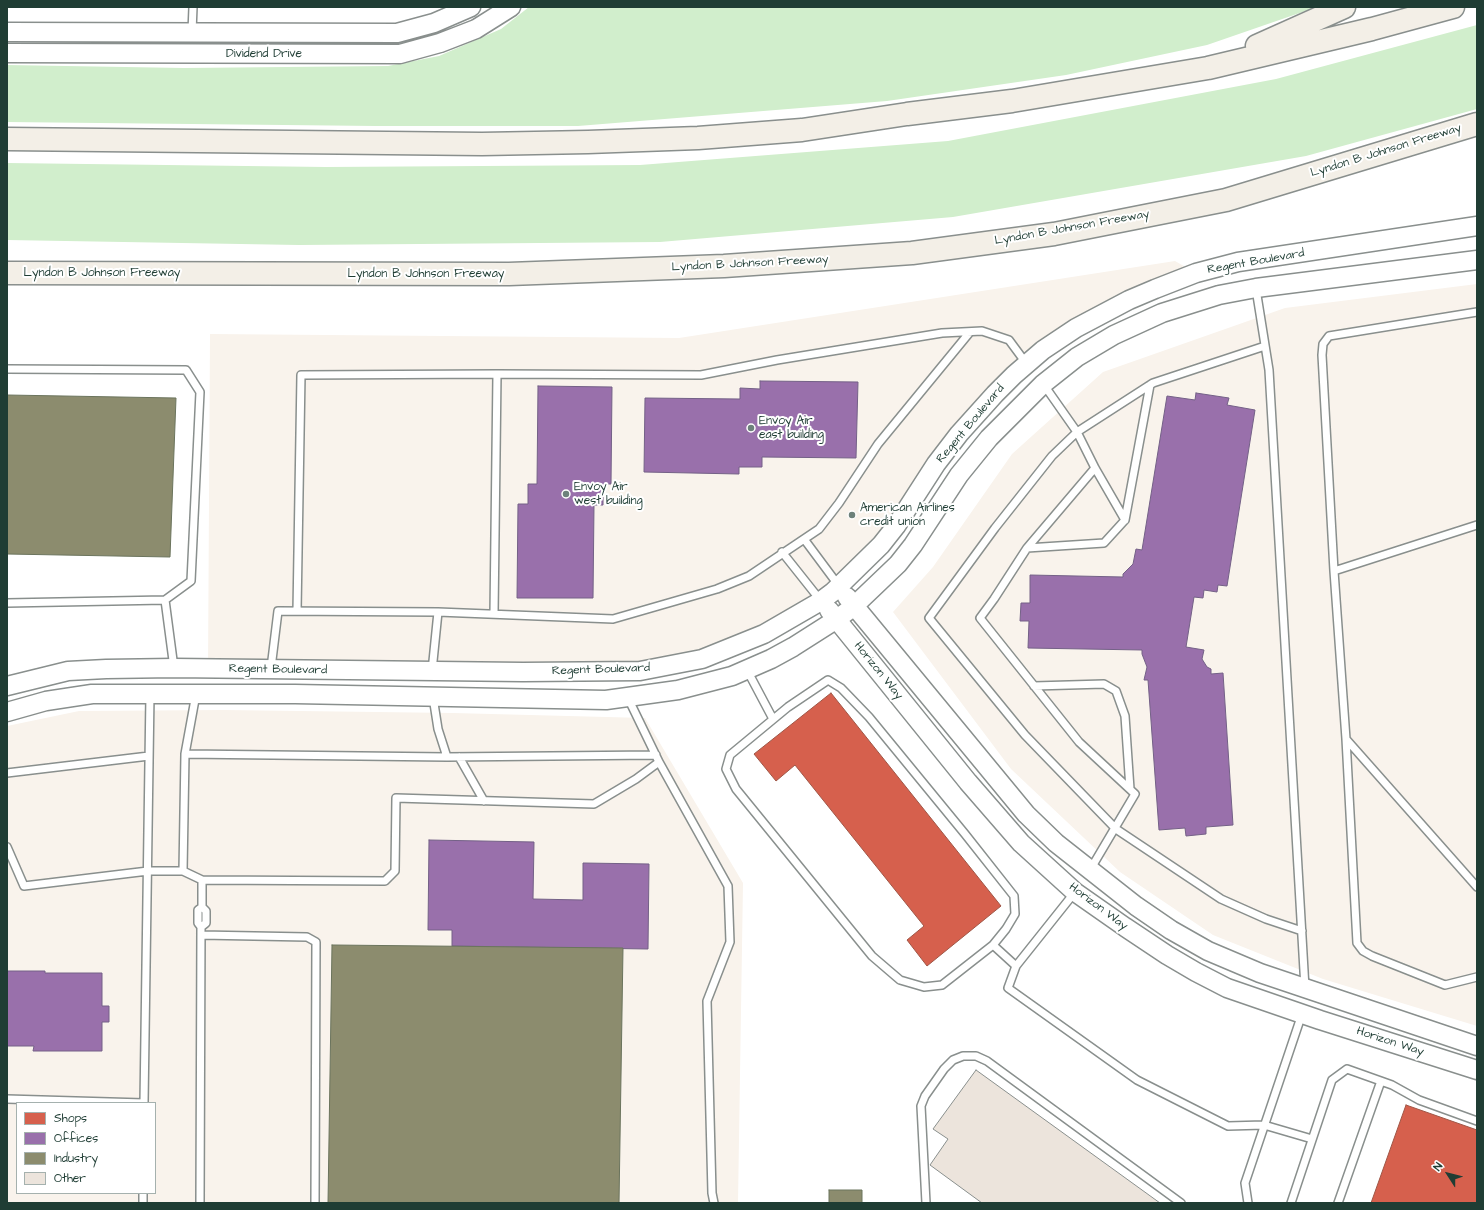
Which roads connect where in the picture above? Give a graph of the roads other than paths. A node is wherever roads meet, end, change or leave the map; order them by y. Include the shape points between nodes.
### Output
1 (193, 7) edge
2 (471, 7) edge
3 (511, 7) edge
4 (1344, 7) edge
5 (1453, 7) edge
6 (7, 32) edge
7 (192, 32) junction
8 (7, 53) edge
9 (192, 54) junction
10 (1208, 68) junction
11 (1472, 127) edge
12 (7, 139) edge
13 (1477, 226) edge
14 (1477, 260) edge
15 (7, 273) edge
16 (1256, 288) junction
17 (1477, 312) edge
18 (970, 332) junction
19 (1265, 346) junction
20 (1026, 364) junction
21 (7, 370) edge
22 (497, 374) junction
23 (1043, 384) junction
24 (1150, 385) junction
25 (1077, 432) junction
26 (1095, 468) junction
27 (1125, 520) junction
28 (1477, 525) edge
29 (804, 539) junction
30 (1027, 548) junction
31 (782, 552) junction
32 (1334, 571) junction
33 (839, 586) junction
34 (165, 600) junction
35 (821, 601) junction
36 (7, 603) edge
37 (853, 607) junction
38 (297, 611) junction
39 (438, 612) junction
40 (494, 614) junction
41 (837, 619) junction
42 (174, 668) junction
43 (270, 670) junction
44 (746, 670) junction
45 (432, 671) junction
46 (7, 686) edge
47 (1034, 686) junction
48 (150, 694) junction
49 (196, 694) junction
50 (628, 696) junction
51 (433, 697) junction
52 (7, 712) edge
53 (773, 719) junction
54 (1346, 739) junction
55 (185, 754) junction
56 (149, 756) junction
57 (447, 757) junction
58 (459, 757) junction
59 (657, 758) junction
60 (7, 774) edge
61 (1130, 789) junction
62 (484, 801) junction
63 (1116, 829) junction
64 (7, 847) edge
65 (1090, 870) junction
66 (148, 871) junction
67 (183, 872) junction
68 (202, 880) junction
69 (1477, 887) edge
70 (1075, 892) junction
71 (1302, 931) junction
72 (201, 935) junction
73 (993, 945) junction
74 (1016, 966) junction
75 (1477, 977) edge
76 (1305, 989) junction
77 (1302, 1014) junction
78 (1477, 1046) edge
79 (1477, 1070) edge
80 (1381, 1081) junction
81 (7, 1099) edge
82 (110, 1102) edge
83 (144, 1102) edge
84 (1477, 1121) edge
85 (1264, 1125) junction
86 (1312, 1139) junction
87 (200, 1203) edge
88 (316, 1203) edge
89 (714, 1203) edge
90 (926, 1203) edge
91 (1181, 1203) edge
92 (1248, 1203) edge
93 (1291, 1203) edge
94 (1338, 1203) edge

1 - 7 lane
2 - 7 street, Dividend Drive via 434,23 397,32
3 - 9 street, Dividend Drive via 476,29 440,43 400,54
4 - 10 highway
5 - 10 highway
6 - 7 street, Dividend Drive
7 - 9 street
8 - 9 street, Dividend Drive
10 - 12 highway via 1012,101 802,130 698,138 482,144
11 - 15 highway, Lyndon B Johnson Freeway via 1226,200 1054,234 912,254 724,266 509,274
13 - 20 street, Regent Boulevard via 1238,262 1196,273 1129,300 1076,328
14 - 16 street, Regent Boulevard
16 - 19 lane
16 - 23 street, Regent Boulevard via 1219,295 1139,323 1078,357
17 - 32 lane via 1329,336 1324,344 1322,355
18 - 20 lane via 982,331 1010,340
18 - 22 lane via 942,333 701,375
18 - 29 lane via 878,444 823,524
19 - 24 lane
19 - 71 lane
20 - 33 street, Regent Boulevard via 959,434 936,464 896,526 881,545
21 - 34 lane via 186,370 200,392 191,581
22 - 38 lane via 301,375
22 - 40 lane
23 - 25 lane
23 - 37 street, Regent Boulevard via 989,438 959,476 925,529 898,564
24 - 25 lane
24 - 27 lane
25 - 26 lane
25 - 63 lane via 1052,456 995,528 930,618 1025,735
26 - 27 lane
26 - 30 lane
27 - 30 lane via 1104,543
28 - 32 lane
29 - 31 lane
29 - 33 lane
30 - 47 lane via 980,618
31 - 35 lane
31 - 40 lane via 749,576 717,589 613,619
32 - 54 lane
33 - 35 street, Regent Boulevard
33 - 37 street, Horizon Way
34 - 36 lane
34 - 42 lane
35 - 41 street, Horizon Way
35 - 45 street, Regent Boulevard via 764,634 702,659 681,664 640,671
37 - 41 street, Regent Boulevard
37 - 65 street, Horizon Way via 1026,814 1056,843
38 - 39 lane
38 - 43 lane via 278,611
39 - 40 lane
39 - 45 lane
41 - 44 street, Regent Boulevard via 793,647
41 - 70 street, Horizon Way via 992,811 1021,843
42 - 43 street, Regent Boulevard
42 - 46 street, Regent Boulevard via 68,671
43 - 45 street, Regent Boulevard
44 - 50 street, Regent Boulevard via 678,690
44 - 53 lane
47 - 61 lane via 1079,742
47 - 61 lane via 1104,684 1116,691 1124,716
48 - 49 street, Regent Boulevard
48 - 52 street, Regent Boulevard via 92,694 46,701
48 - 56 lane
49 - 51 street, Regent Boulevard
49 - 55 lane
50 - 51 street, Regent Boulevard via 606,700
50 - 59 lane
51 - 57 lane via 438,729
53 - 73 lane via 828,680 841,688 874,724 1014,896 1015,914
53 - 73 lane via 730,755 726,769 736,789 872,956 900,980 924,988 942,985
54 - 69 lane
54 - 75 lane via 1357,943 1363,951 1372,956 1445,985
55 - 57 lane
55 - 67 lane
56 - 60 lane
56 - 66 lane
57 - 58 lane
58 - 59 lane
58 - 62 lane
59 - 62 lane via 636,779 594,804
59 - 89 lane via 728,886 730,942 707,1001
61 - 63 lane via 1135,794
62 - 68 lane via 396,798 395,871 385,881
63 - 65 lane
63 - 71 lane via 1221,899 1266,919
64 - 66 lane via 24,886
65 - 70 street
65 - 76 street, Horizon Way via 1136,906 1208,951
66 - 67 lane
66 - 83 lane
67 - 68 lane
68 - 72 lane via 202,907 198,910
70 - 74 lane
70 - 77 street, Horizon Way via 1167,956 1196,972 1227,988
71 - 76 lane
72 - 87 lane
72 - 88 lane via 308,936 316,942
73 - 74 lane
74 - 85 lane via 1008,988 1136,1080 1228,1126
76 - 78 street, Horizon Way
77 - 79 street, Horizon Way
77 - 85 lane
80 - 84 lane via 1419,1100
80 - 86 lane via 1347,1070 1332,1080
80 - 94 lane
81 - 82 lane
85 - 86 lane
85 - 92 lane via 1245,1182
86 - 93 lane
90 - 91 lane via 921,1106 925,1096 953,1060 963,1056 976,1056 988,1061

